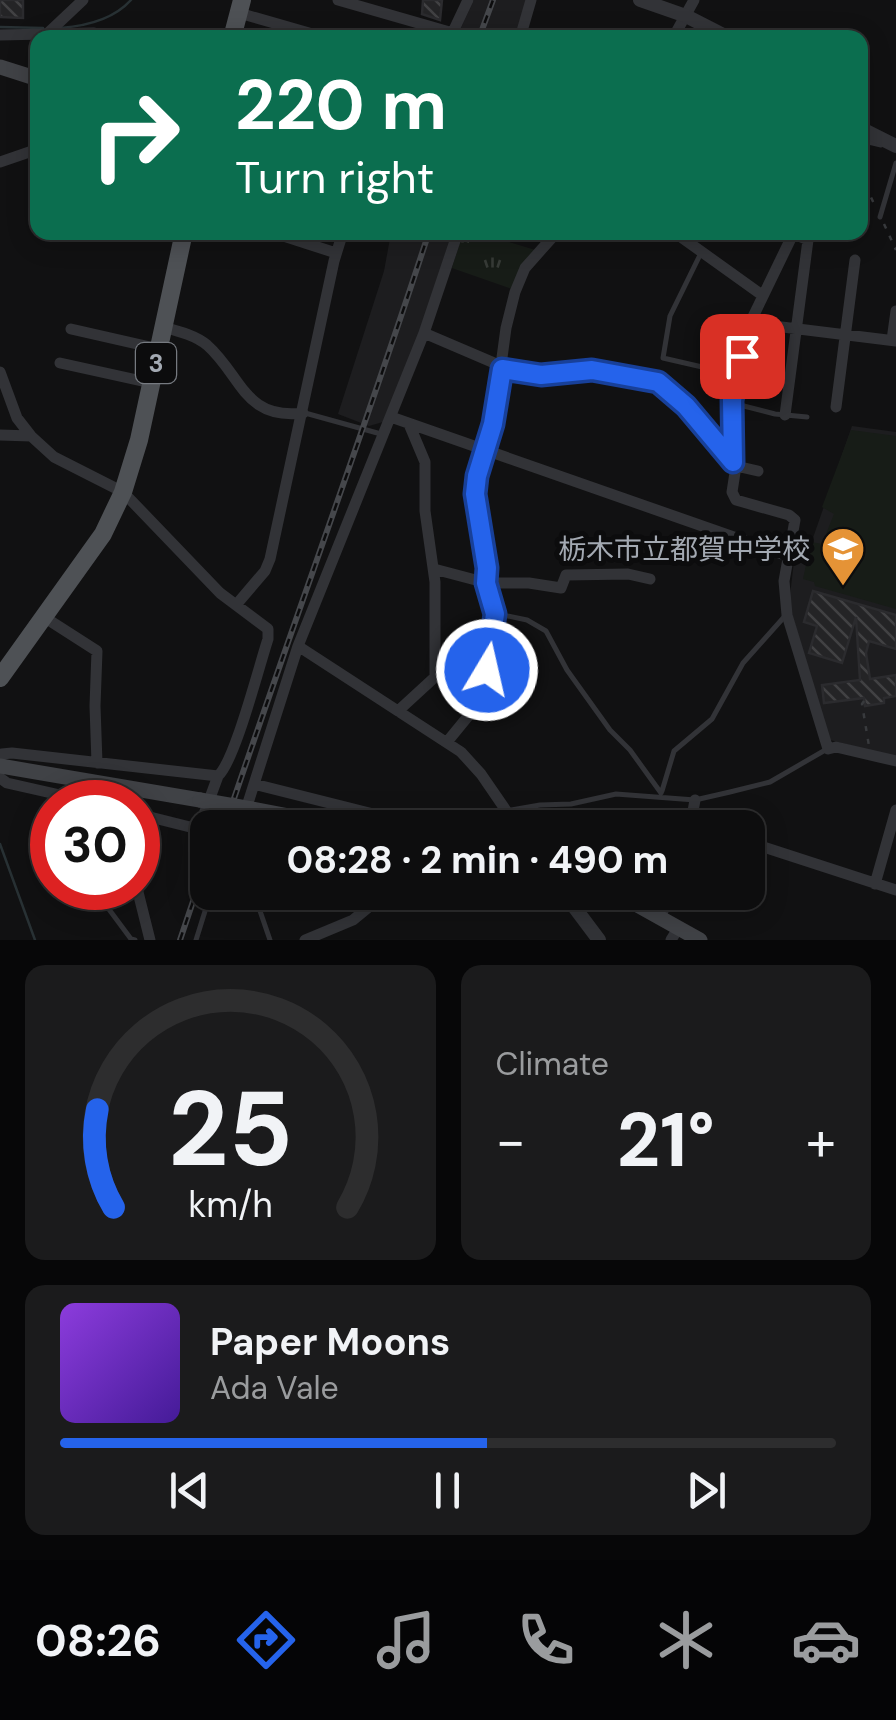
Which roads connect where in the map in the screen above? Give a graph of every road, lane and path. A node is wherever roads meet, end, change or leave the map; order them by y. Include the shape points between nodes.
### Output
1 (82, 0) edge
2 (338, 0) edge
3 (468, 0) edge
4 (531, 0) edge
5 (640, 0) edge
6 (694, 0) edge
7 (240, 7) edge
8 (686, 16) junction
9 (51, 30) edge
10 (301, 30) edge
11 (435, 30) edge
12 (453, 30) edge
13 (522, 30) edge
14 (678, 30) edge
15 (713, 30) edge
16 (30, 34) edge
17 (0, 35) edge
18 (0, 67) edge
19 (30, 76) edge
20 (868, 132) edge
21 (868, 141) edge
22 (896, 146) edge
23 (30, 152) edge
24 (0, 162) edge
25 (896, 162) edge
26 (880, 217) dead end
27 (182, 240) edge
28 (296, 240) edge
29 (341, 240) edge
30 (455, 240) edge
31 (550, 240) edge
32 (684, 240) edge
33 (790, 240) edge
34 (808, 240) edge
35 (336, 253) junction
36 (700, 253) junction
37 (855, 260) dead end
38 (762, 295) junction
39 (896, 310) edge
40 (750, 324) junction
41 (164, 327) junction
42 (70, 329) dead end
43 (796, 329) junction
44 (424, 332) junction
45 (846, 335) junction
46 (894, 340) edge
47 (158, 350) junction
48 (60, 363) dead end
49 (502, 369) junction
50 (0, 372) edge
51 (737, 374) junction
52 (151, 383) junction
53 (732, 403) junction
54 (836, 406) dead end
55 (303, 413) junction
56 (785, 415) junction
57 (391, 418) junction
58 (806, 418) dead end
59 (410, 424) junction
60 (384, 435) junction
61 (0, 436) edge
62 (31, 436) junction
63 (486, 451) junction
64 (735, 464) junction
65 (758, 470) dead end
66 (123, 492) junction
67 (788, 556) junction
68 (434, 569) junction
69 (650, 579) dead end
70 (486, 583) junction
71 (236, 606) junction
72 (495, 614) junction
73 (787, 615) junction
74 (44, 617) junction
75 (298, 646) junction
76 (0, 678) edge
77 (864, 701) dead end
78 (398, 711) junction
79 (448, 742) junction
80 (869, 747) dead end
81 (828, 748) junction
82 (0, 759) edge
83 (896, 760) edge
84 (97, 763) junction
85 (0, 766) edge
86 (218, 776) junction
87 (0, 778) edge
88 (254, 784) junction
89 (30, 788) edge
90 (661, 795) junction
91 (695, 800) junction
92 (246, 810) edge
93 (252, 810) edge
94 (358, 810) edge
95 (504, 810) edge
96 (515, 810) edge
97 (694, 810) edge
98 (896, 810) edge
99 (160, 819) edge
100 (765, 848) edge
101 (875, 884) junction
102 (896, 890) edge
103 (110, 910) edge
104 (143, 910) edge
105 (205, 910) edge
106 (260, 910) edge
107 (365, 910) edge
108 (576, 910) edge
109 (650, 910) edge
110 (664, 910) edge
111 (662, 916) junction
112 (675, 933) edge
113 (135, 940) edge
114 (149, 940) edge
115 (196, 940) edge
116 (270, 940) edge
117 (305, 940) edge
118 (599, 940) edge
119 (700, 940) edge

1 - 9 street
2 - 11 street
3 - 12 street
4 - 13 street
5 - 8 street
6 - 8 street
7 - 10 street
8 - 14 street
8 - 15 street
16 - 17 street
18 - 19 main road
20 - 22 street
21 - 22 lane
23 - 24 street
25 - 26 lane
27 - 41 main road, 3
28 - 35 street
29 - 35 street
30 - 44 street
31 - 49 street via 521,276
32 - 36 street
33 - 38 street
34 - 43 street
35 - 55 street
36 - 38 street
36 - 51 lane via 670,316 663,358
37 - 45 street
38 - 40 street
39 - 46 street
40 - 43 street
40 - 51 street
41 - 47 main road, 3
41 - 55 street via 206,344 259,406
42 - 47 street
43 - 45 street
43 - 56 street
44 - 49 street
44 - 57 street
45 - 46 street
45 - 54 street
47 - 52 main road, 3
48 - 52 street
49 - 63 street
49 - 64 street via 541,375 592,370 658,382
50 - 62 street
51 - 53 street
52 - 66 main road, 3
53 - 56 lane
53 - 64 lane
55 - 60 lane
55 - 71 street via 268,566
56 - 58 lane
57 - 59 street
57 - 60 street
59 - 63 street
59 - 68 street via 425,462
60 - 75 street
61 - 62 street
62 - 66 street via 54,456
63 - 67 street
63 - 70 street via 475,494
64 - 65 street
64 - 67 street via 736,500 795,520
66 - 71 street
66 - 74 main road, 3 via 103,534
67 - 73 street
68 - 70 street
68 - 78 street via 435,677
69 - 70 street via 566,575 554,589
70 - 72 street
71 - 86 street via 269,632
72 - 79 street via 482,698
72 - 90 lane via 546,632
73 - 81 street
73 - 90 lane via 742,663 709,723 674,752
74 - 76 main road, 3
74 - 84 street via 97,651
75 - 78 street
75 - 88 street
77 - 80 path
78 - 79 street
79 - 95 street via 470,760
81 - 83 street
81 - 91 lane via 770,782
82 - 84 street via 7,752
84 - 86 street
85 - 93 main road, bridge
86 - 99 street via 200,826
87 - 89 street
88 - 92 street
88 - 94 street
90 - 91 lane
90 - 96 lane via 616,794
91 - 97 street
98 - 101 street
100 - 101 street
101 - 102 street
103 - 113 lane
104 - 114 street
105 - 115 lane
106 - 116 lane
107 - 117 street
108 - 118 street
109 - 111 main road
110 - 111 street
111 - 112 main road
112 - 119 main road

